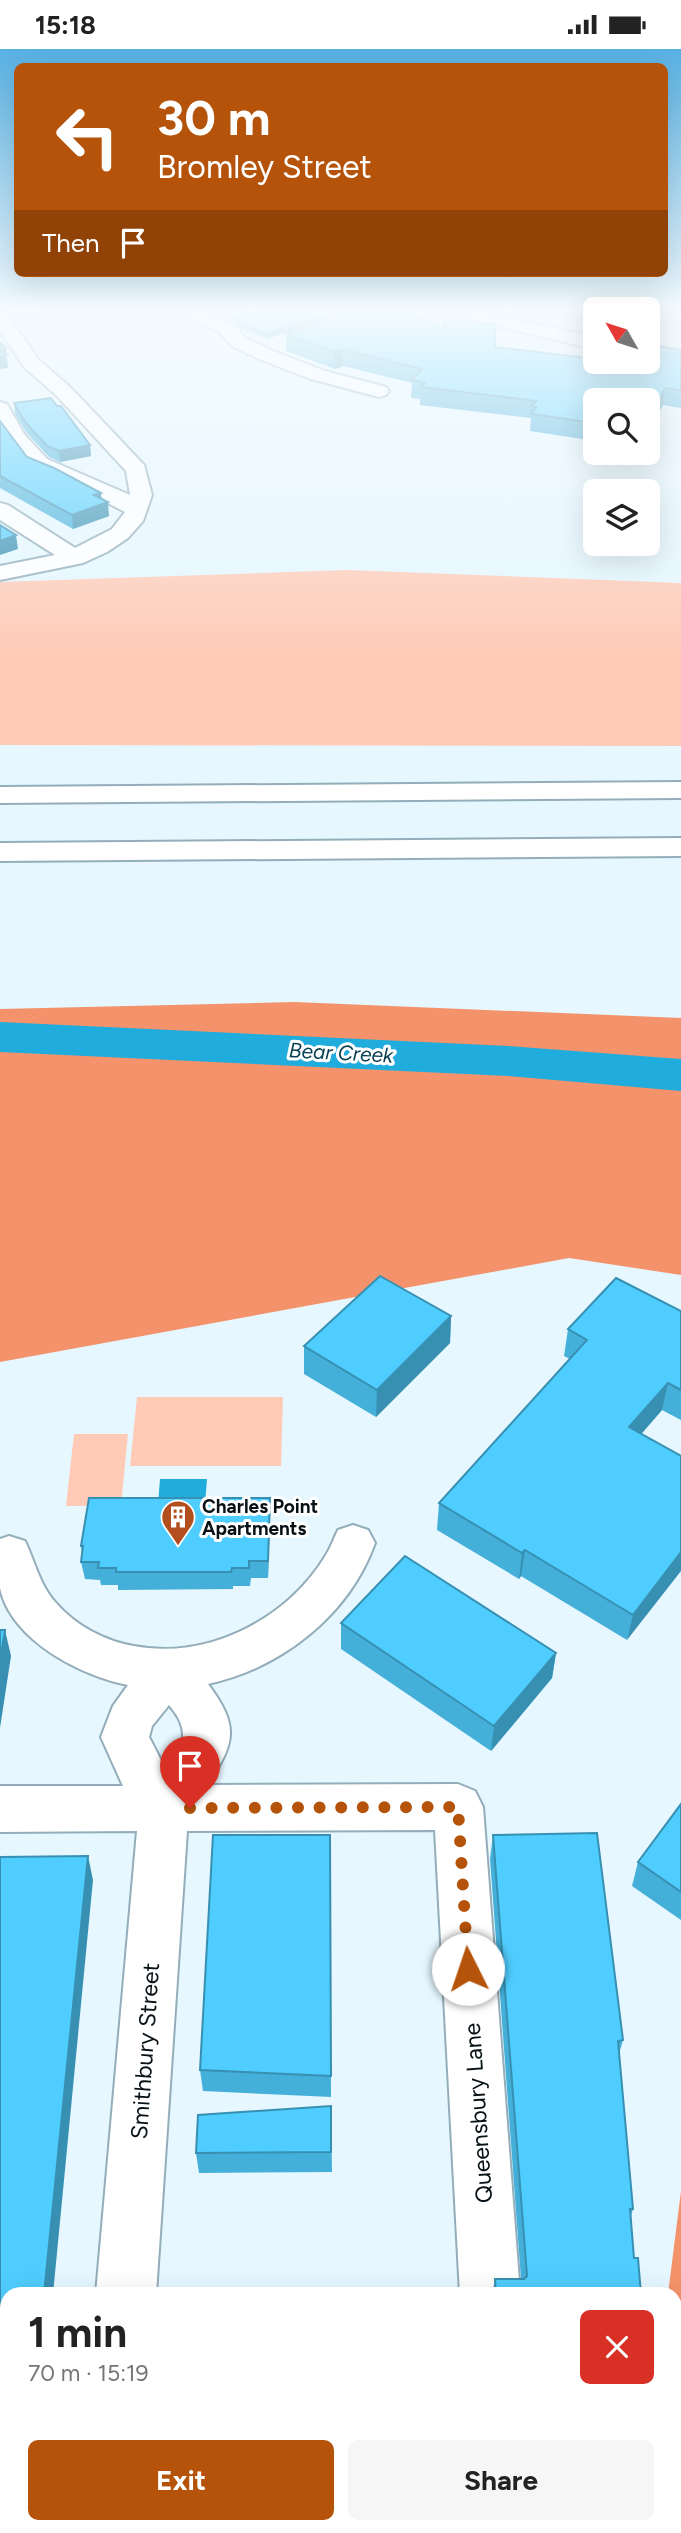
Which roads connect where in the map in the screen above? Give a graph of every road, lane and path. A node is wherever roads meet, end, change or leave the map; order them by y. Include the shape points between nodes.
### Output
1 (10, 426) edge
2 (95, 426) edge
3 (0, 510) edge
4 (138, 510) junction
5 (75, 558) junction
6 (0, 573) edge
7 (681, 790) edge
8 (0, 795) edge
9 (681, 847) edge
10 (0, 852) edge
11 (353, 1543) dead end
12 (9, 1555) dead end
13 (170, 1670) junction
14 (164, 1808) junction
15 (0, 1809) edge
16 (127, 2287) edge
17 (490, 2287) edge

1 - 4 main road via 39,464 81,479
2 - 4 main road via 136,470 143,497
3 - 5 main road
4 - 5 main road via 120,532
5 - 6 main road
7 - 8 main road
9 - 10 main road
11 - 13 main road via 341,1572 300,1618 256,1649 199,1667
12 - 13 main road via 27,1601 46,1623 77,1646 115,1663
13 - 14 main road via 202,1712 209,1734 206,1746
13 - 14 main road via 132,1717 124,1735
14 - 15 main road
14 - 16 main road, Smithbury Street
14 - 17 main road, Queensbury Lane via 458,1807

